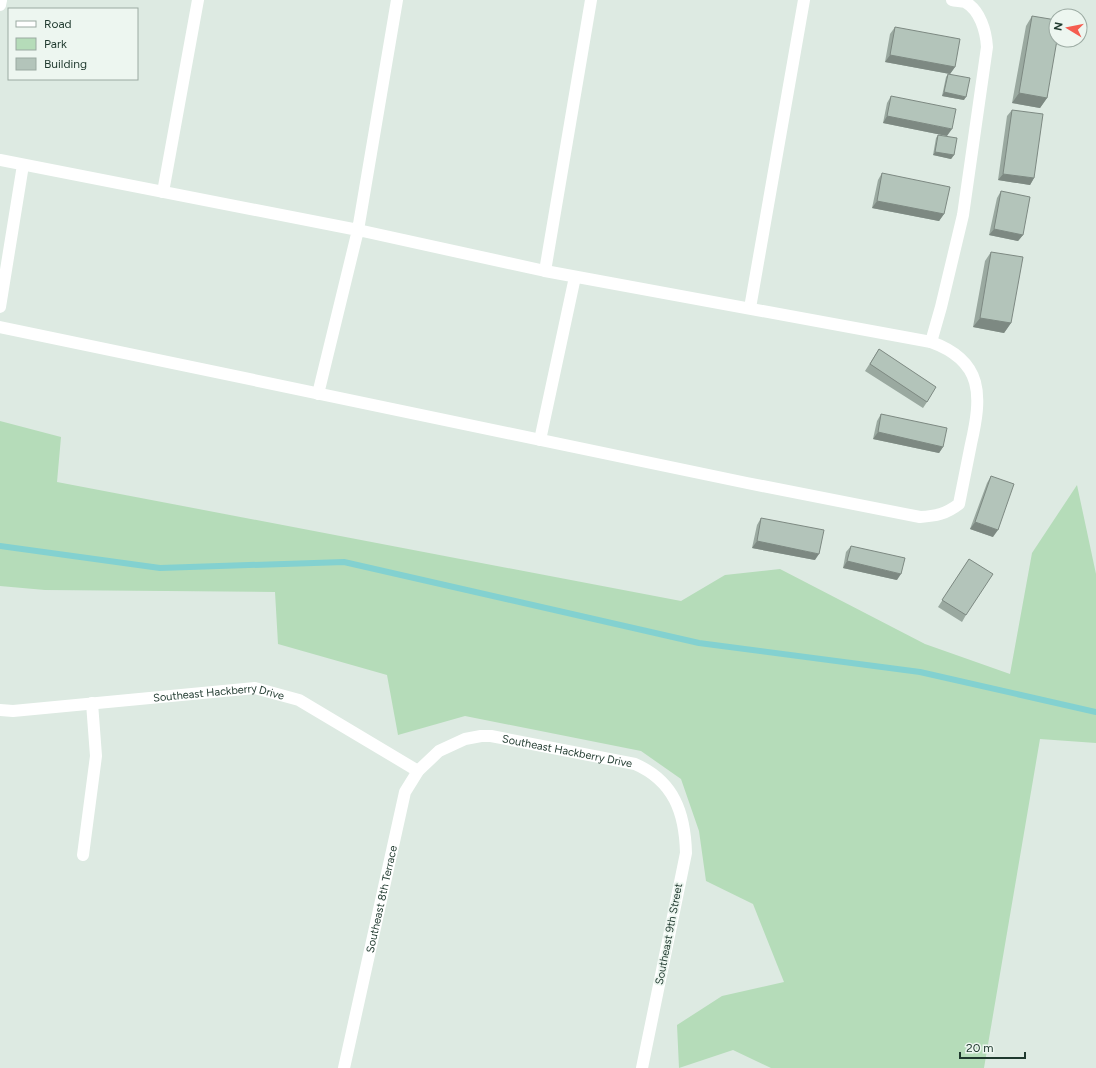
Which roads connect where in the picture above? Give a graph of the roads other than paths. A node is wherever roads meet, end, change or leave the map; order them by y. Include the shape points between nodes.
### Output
1 (1, 0) edge
2 (198, 0) edge
3 (397, 0) edge
4 (591, 0) edge
5 (804, 0) edge
6 (952, 0) edge
7 (0, 5) edge
8 (0, 160) edge
9 (23, 165) junction
10 (164, 192) junction
11 (358, 230) junction
12 (545, 271) junction
13 (575, 276) junction
14 (0, 307) edge
15 (750, 308) junction
16 (0, 327) edge
17 (931, 342) junction
18 (318, 394) junction
19 (540, 440) junction
20 (92, 703) junction
21 (0, 710) edge
22 (447, 746) joint
23 (418, 771) junction
24 (675, 800) joint
25 (83, 855) dead end
26 (344, 1068) edge
27 (642, 1068) edge

1 - 7 street
2 - 10 street
3 - 11 street
4 - 12 street
5 - 15 street
6 - 17 street via 965,2 979,16 986,34 987,47 963,214 942,307
8 - 9 street
9 - 10 street
9 - 14 street
10 - 11 street
11 - 12 street
11 - 18 street
12 - 13 street
13 - 15 street
13 - 19 street
15 - 17 street
16 - 18 street
17 - 19 street via 946,347 960,357 971,370 977,385 978,412 958,504 948,512 935,516 920,517
18 - 19 street
20 - 21 street, Southeast Hackberry Drive
20 - 23 street, Southeast Hackberry Drive via 254,688 299,700
20 - 25 street via 96,756
22 - 23 street, Southeast 8th Terrace via 426,761
22 - 24 street, Southeast Hackberry Drive via 464,739 491,736 635,764 664,783
23 - 26 street, Southeast 8th Terrace via 401,803
24 - 27 street, Southeast 9th Street via 683,822 686,853

